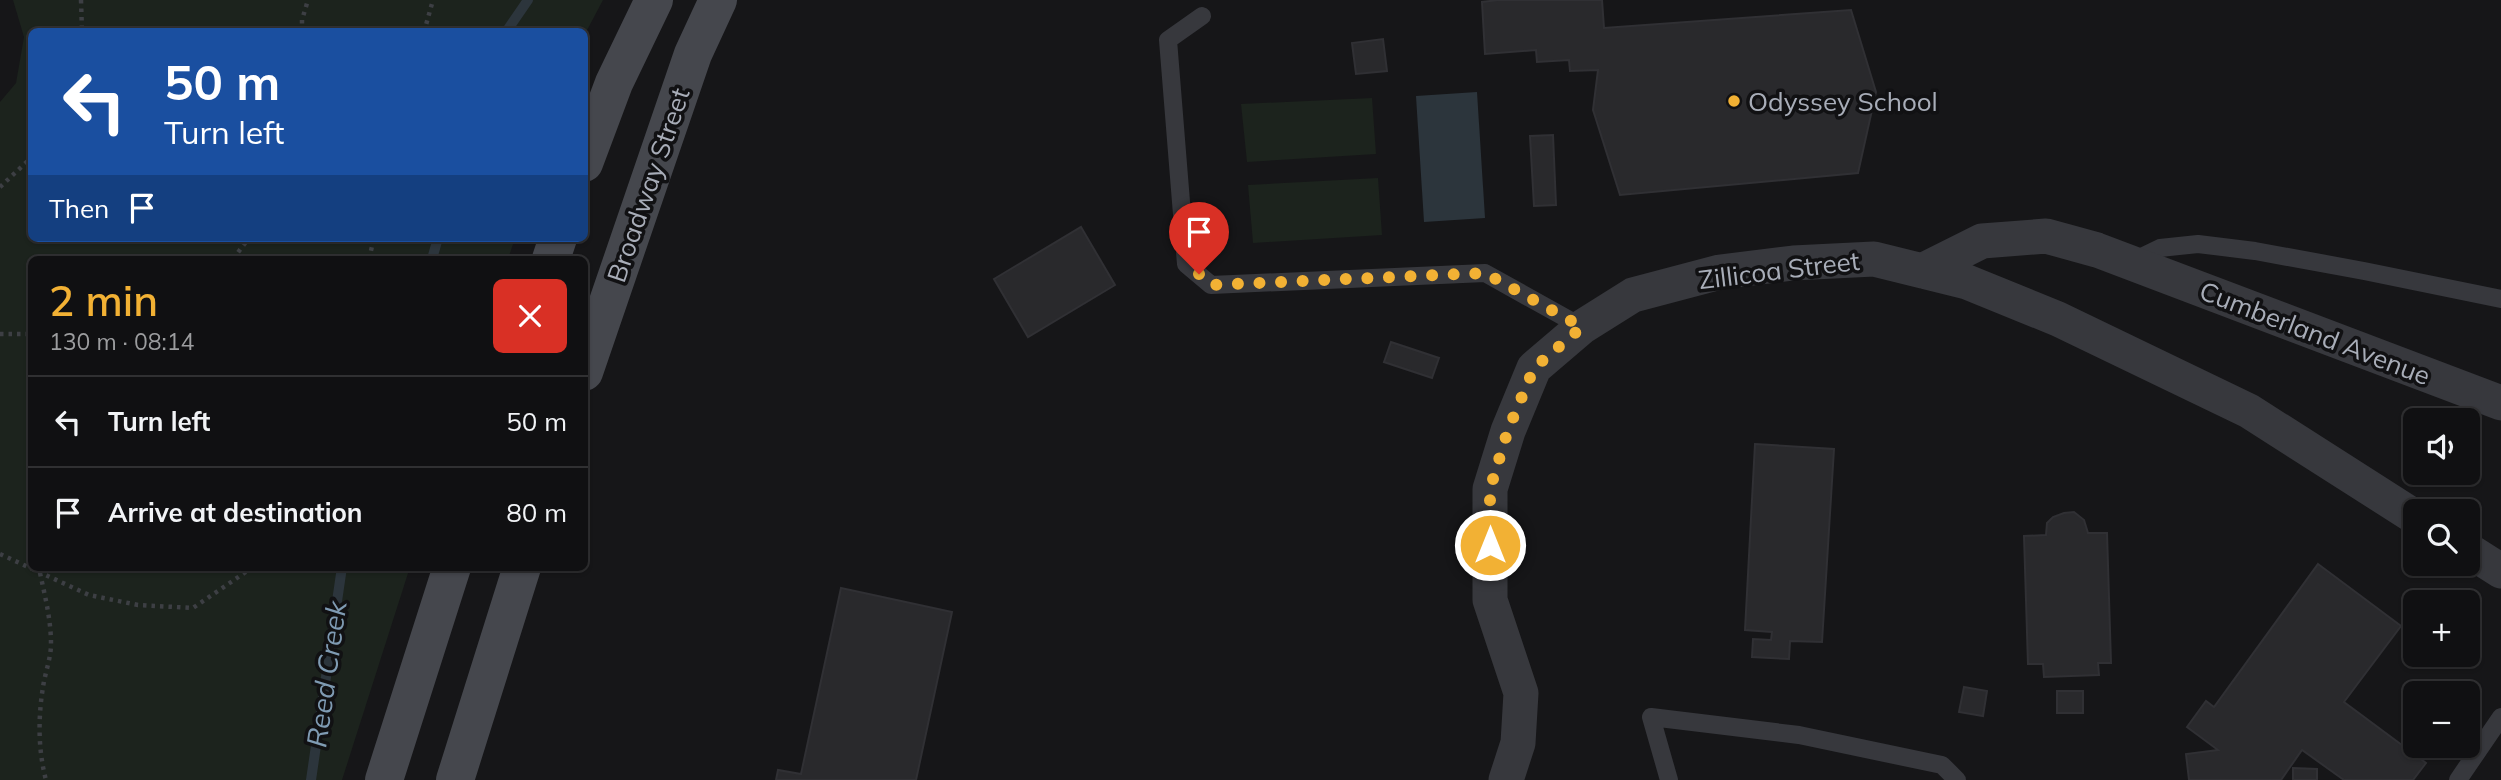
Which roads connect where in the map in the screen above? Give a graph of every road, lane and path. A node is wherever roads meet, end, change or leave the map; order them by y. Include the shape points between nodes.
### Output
1 (81, 0) edge
2 (308, 0) edge
3 (433, 0) edge
4 (654, 0) edge
5 (718, 0) edge
6 (1202, 16) dead end
7 (82, 28) edge
8 (302, 28) edge
9 (425, 28) edge
10 (588, 152) edge
11 (28, 161) edge
12 (0, 187) edge
13 (246, 242) edge
14 (235, 256) edge
15 (2129, 262) junction
16 (1922, 271) junction
17 (2501, 299) edge
18 (1582, 327) junction
19 (0, 334) edge
20 (28, 334) edge
21 (588, 360) edge
22 (2501, 403) edge
23 (2403, 509) edge
24 (0, 554) edge
25 (2480, 557) edge
26 (28, 567) edge
27 (2501, 570) edge
28 (247, 571) edge
29 (451, 571) edge
30 (521, 571) edge
31 (40, 572) joint
32 (2501, 716) edge
33 (46, 780) edge
34 (384, 780) edge
35 (455, 780) edge
36 (1506, 780) edge
37 (1669, 780) edge
38 (1957, 780) edge
39 (2458, 780) edge

1 - 7 path
2 - 8 path
3 - 9 path
4 - 10 main road via 614,83
5 - 21 main road, Broadway Street via 693,54
6 - 18 lane via 1168,40 1186,264 1211,285 1485,273
11 - 12 path
13 - 14 path
15 - 16 street, Cumberland Avenue via 2046,236 1982,241
15 - 17 lane, Cumberland Avenue via 2160,248 2197,244
15 - 22 street, Cumberland Avenue
16 - 18 street, Zillicoa Street via 1874,259 1720,271 1633,295
16 - 23 street, Zillicoa Street via 1967,282 2058,319 2249,411
18 - 36 street, Zillicoa Street via 1534,368 1490,489 1490,600 1521,692 1518,743
19 - 20 path
24 - 26 path
25 - 27 street
28 - 31 path via 193,608 138,605 89,595
29 - 34 main road
30 - 35 main road
31 - 33 path via 51,646 39,734
32 - 39 lane
37 - 38 lane via 1651,717 1799,735 1942,765

